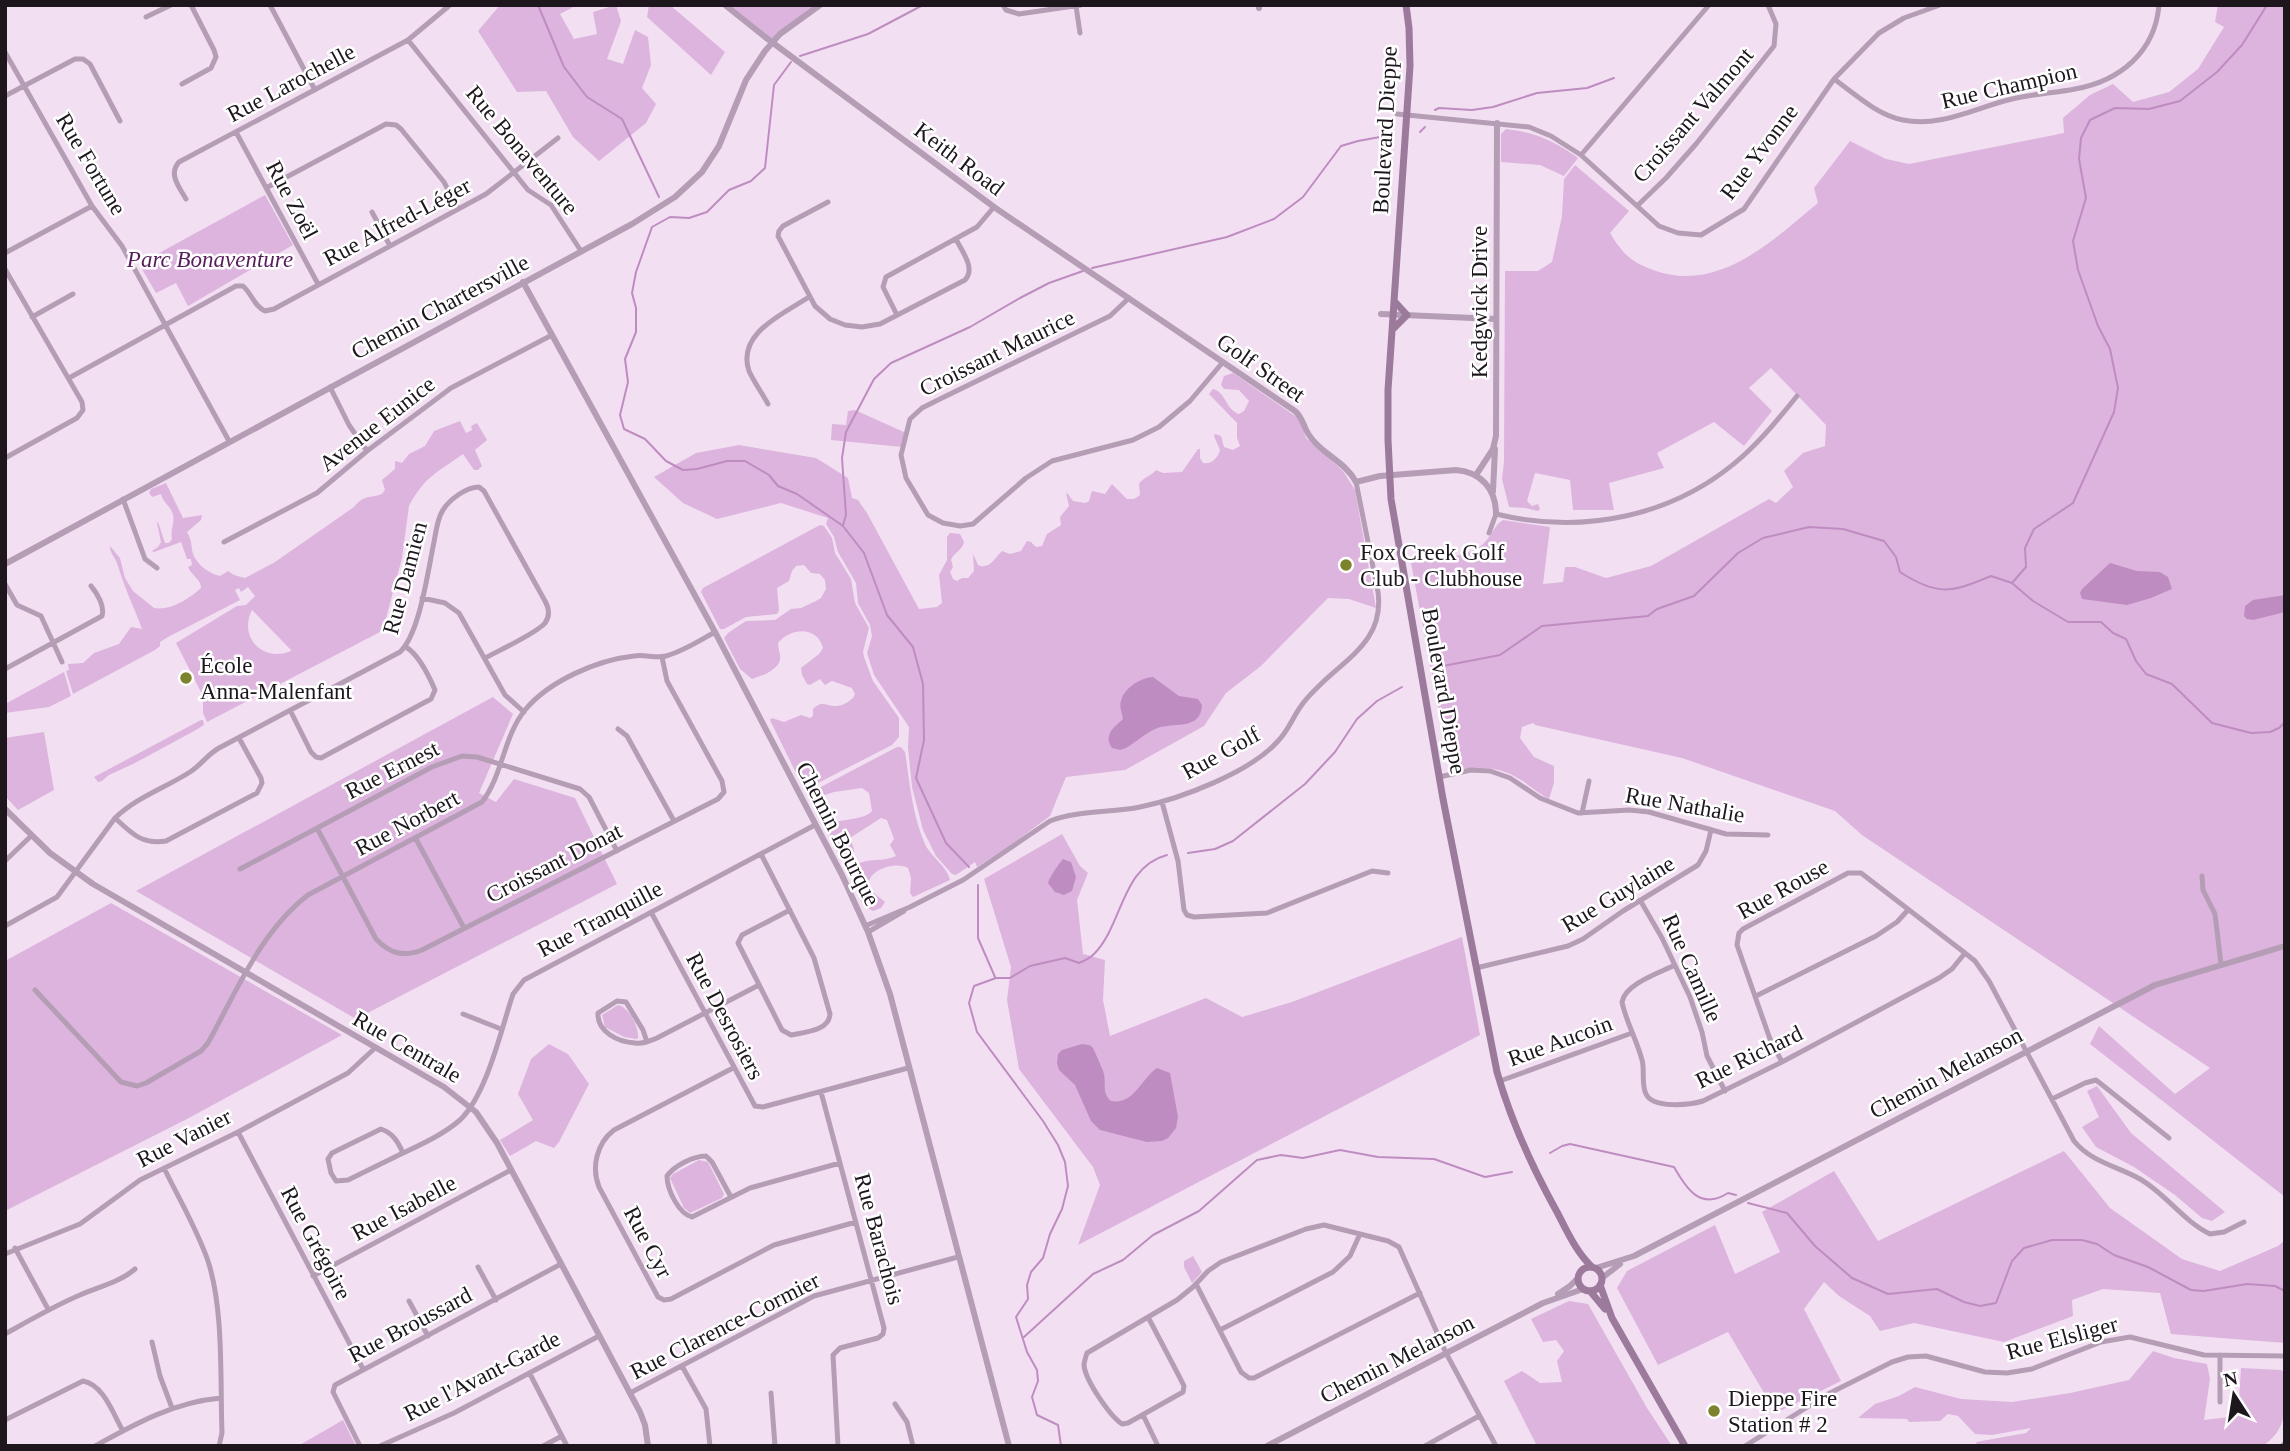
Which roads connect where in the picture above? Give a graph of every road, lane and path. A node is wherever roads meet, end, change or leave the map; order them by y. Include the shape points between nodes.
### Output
1 (172, 5) edge
2 (191, 5) edge
3 (270, 5) edge
4 (450, 5) edge
5 (725, 5) edge
6 (820, 5) edge
7 (1003, 5) edge
8 (1406, 5) edge
9 (1709, 5) edge
10 (1768, 5) edge
11 (1940, 5) edge
12 (2159, 5) edge
13 (1079, 6) edge
14 (1920, 9) edge
15 (146, 17) dead end
16 (1080, 33) dead end
17 (408, 40) junction
18 (772, 42) junction
19 (5, 52) edge
20 (1834, 79) junction
21 (182, 84) dead end
22 (23, 86) junction
23 (315, 90) junction
24 (5, 96) edge
25 (1397, 114) dead end
26 (1408, 115) junction
27 (120, 121) dead end
28 (1497, 123) junction
29 (236, 132) junction
30 (558, 138) dead end
31 (1581, 155) junction
32 (514, 173) junction
33 (266, 188) junction
34 (186, 200) dead end
35 (828, 202) dead end
36 (92, 206) junction
37 (1637, 206) junction
38 (994, 207) junction
39 (458, 209) junction
40 (372, 212) dead end
41 (956, 239) junction
42 (390, 246) junction
43 (581, 251) junction
44 (5, 253) edge
45 (5, 269) edge
46 (523, 282) junction
47 (318, 284) junction
48 (73, 295) dead end
49 (809, 297) junction
50 (1129, 298) junction
51 (1396, 303) junction
52 (1381, 314) dead end
53 (897, 315) junction
54 (1395, 315) junction
55 (1407, 315) junction
56 (32, 317) junction
57 (1496, 319) junction
58 (166, 325) junction
59 (1394, 328) junction
60 (552, 335) junction
61 (1223, 362) junction
62 (69, 378) junction
63 (330, 386) junction
64 (1797, 396) dead end
65 (768, 404) dead end
66 (229, 441) junction
67 (1495, 445) junction
68 (367, 451) junction
69 (5, 458) edge
70 (1389, 475) junction
71 (1476, 475) junction
72 (1356, 482) junction
73 (1492, 493) junction
74 (123, 499) junction
75 (1496, 514) junction
76 (1489, 533) dead end
77 (224, 542) dead end
78 (5, 564) edge
79 (157, 568) dead end
80 (5, 584) edge
81 (91, 586) dead end
82 (422, 598) junction
83 (715, 632) junction
84 (54, 643) junction
85 (406, 647) junction
86 (662, 657) junction
87 (485, 658) junction
88 (62, 663) dead end
89 (5, 669) edge
90 (291, 712) junction
91 (524, 712) junction
92 (618, 729) dead end
93 (239, 738) junction
94 (501, 764) junction
95 (1439, 777) junction
96 (1589, 781) dead end
97 (1162, 802) junction
98 (5, 809) edge
99 (1582, 813) junction
100 (115, 818) junction
101 (674, 821) junction
102 (815, 825) junction
103 (317, 828) junction
104 (1711, 830) junction
105 (1768, 835) dead end
106 (31, 836) junction
107 (416, 838) junction
108 (617, 850) junction
109 (761, 854) junction
110 (5, 861) edge
111 (240, 869) dead end
112 (76, 872) junction
113 (1388, 873) dead end
114 (2202, 876) dead end
115 (343, 877) junction
116 (1640, 900) junction
117 (790, 910) junction
118 (1908, 910) junction
119 (651, 912) junction
120 (5, 926) edge
121 (464, 928) junction
122 (867, 929) junction
123 (2285, 946) edge
124 (1965, 953) junction
125 (2221, 964) junction
126 (1675, 965) junction
127 (1476, 968) junction
128 (246, 973) junction
129 (759, 985) junction
130 (35, 990) dead end
131 (1756, 996) junction
132 (704, 1013) junction
133 (463, 1014) dead end
134 (501, 1029) junction
135 (1632, 1033) junction
136 (647, 1042) junction
137 (376, 1048) junction
138 (2026, 1050) junction
139 (1782, 1062) junction
140 (733, 1068) junction
141 (908, 1068) junction
142 (1500, 1081) junction
143 (821, 1091) junction
144 (1725, 1091) junction
145 (2052, 1100) junction
146 (470, 1107) junction
147 (238, 1132) junction
148 (2169, 1138) dead end
149 (403, 1153) junction
150 (841, 1163) junction
151 (164, 1168) junction
152 (512, 1170) junction
153 (731, 1197) junction
154 (856, 1222) junction
155 (2244, 1222) dead end
156 (1360, 1234) junction
157 (1571, 1239) junction
158 (15, 1248) junction
159 (5, 1254) edge
160 (1634, 1256) junction
161 (958, 1257) junction
162 (561, 1264) junction
163 (478, 1266) dead end
164 (1594, 1268) junction
165 (135, 1269) dead end
166 (313, 1276) junction
167 (1578, 1276) junction
168 (872, 1280) junction
169 (1601, 1281) junction
170 (1196, 1283) junction
171 (1587, 1290) junction
172 (1420, 1293) junction
173 (496, 1300) junction
174 (409, 1301) dead end
175 (1544, 1303) junction
176 (48, 1309) junction
177 (1149, 1317) junction
178 (1612, 1318) junction
179 (1220, 1330) junction
180 (5, 1334) edge
181 (428, 1336) junction
182 (599, 1336) junction
183 (152, 1342) dead end
184 (1446, 1353) junction
185 (2220, 1355) junction
186 (2285, 1356) edge
187 (682, 1366) junction
188 (363, 1369) junction
189 (530, 1374) junction
190 (629, 1393) junction
191 (771, 1393) dead end
192 (220, 1398) junction
193 (2220, 1402) dead end
194 (895, 1404) dead end
195 (172, 1408) junction
196 (1143, 1415) junction
197 (1479, 1416) junction
198 (5, 1420) edge
199 (123, 1431) junction
200 (562, 1436) junction
201 (95, 1446) edge
202 (219, 1446) edge
203 (360, 1446) edge
204 (380, 1446) edge
205 (543, 1446) edge
206 (567, 1446) edge
207 (648, 1446) edge
208 (710, 1446) edge
209 (775, 1446) edge
210 (838, 1446) edge
211 (913, 1446) edge
212 (1009, 1446) edge
213 (1158, 1446) edge
214 (1267, 1446) edge
215 (1425, 1446) edge
216 (1496, 1446) edge
217 (1685, 1446) edge
218 (1745, 1446) edge

1 - 15 street
2 - 21 street via 216,57 211,68
3 - 23 street
4 - 17 street, Rue Larochelle
5 - 18 street, Keith Road
6 - 18 street, Chemin Chartersville
7 - 13 street via 1019,14
8 - 26 main road, Boulevard Dieppe
9 - 31 street
10 - 37 street, Croissant Valmont via 1776,24 1774,47 1696,144
11 - 14 street, Rue Yvonne
12 - 20 street, Rue Champion via 2152,36 2140,56 2099,83 2076,89 2012,99 1925,122 1881,112
13 - 16 street
14 - 20 street, Rue Yvonne via 1879,33
17 - 23 street, Rue Larochelle
17 - 32 street, Rue Bonaventure
18 - 38 street, Keith Road
18 - 43 street, Chemin Chartersville via 746,80 719,146 697,177 660,208
19 - 22 street, Rue Fortune
20 - 37 street, Rue Yvonne via 1763,184 1732,217 1701,234 1678,233 1659,226
22 - 24 street
22 - 27 street via 83,59
22 - 36 street, Rue Fortune
23 - 29 street, Rue Larochelle
25 - 26 street, Rue Yvonne
26 - 28 street, Rue Yvonne
26 - 51 main road, Boulevard Dieppe
28 - 31 street, Rue Yvonne via 1530,127
28 - 57 street, Kedgwick Drive
29 - 33 street, Rue Zoël
29 - 34 street, Rue Larochelle via 174,168
30 - 32 street, Rue Alfred-Léger
31 - 37 street, Rue Yvonne
32 - 39 street, Rue Alfred-Léger
32 - 43 street, Rue Bonaventure via 528,190 551,205
33 - 39 street via 393,124 444,182
33 - 47 street, Rue Zoël
35 - 49 street via 778,233
36 - 44 street
36 - 58 street, Rue Fortune via 122,246
38 - 41 street via 981,224
38 - 50 street, Keith Road
39 - 42 street, Rue Alfred-Léger
40 - 42 street
41 - 53 street via 884,279
41 - 53 street via 969,276
42 - 47 street, Rue Alfred-Léger
43 - 46 street, Chemin Chartersville
45 - 56 street
46 - 60 street, Chemin Bourque
46 - 63 street, Chemin Chartersville
47 - 58 street, Rue Alfred-Léger via 265,312 243,285 236,286
48 - 56 street
49 - 53 street via 821,312 845,325 874,326
49 - 65 street via 762,328 750,344 748,366
50 - 61 street, Golf Street
50 - 61 street, Croissant Maurice via 1110,316 922,408 910,419 901,455 905,478 928,515 943,523 973,524 1052,461 1133,440 1159,427 1190,401
51 - 54 main road, Boulevard Dieppe
51 - 55 main road
52 - 54 street
54 - 55 street
54 - 59 main road, Boulevard Dieppe
55 - 57 street
55 - 59 main road
56 - 62 street
57 - 67 street, Kedgwick Drive
58 - 62 street, Rue Alfred-Léger
58 - 66 street, Rue Fortune
59 - 70 main road, Boulevard Dieppe
60 - 68 street, Avenue Eunice via 452,388
60 - 83 street, Chemin Bourque
61 - 72 street, Golf Street via 1298,413 1309,436
62 - 69 street via 82,402 80,415
63 - 66 street, Chemin Chartersville
63 - 68 street
64 - 75 street via 1736,462 1706,484 1663,505 1625,517 1580,523
66 - 74 street, Chemin Chartersville
67 - 71 street
67 - 73 street, Kedgwick Drive
68 - 77 street, Avenue Eunice via 317,493
70 - 71 street via 1457,470
70 - 72 street
70 - 95 main road, Boulevard Dieppe
71 - 73 street
72 - 97 street, Rue Golf via 1379,598 1372,634 1308,697 1266,753 1208,785
73 - 75 street, Kedgwick Drive
74 - 78 street, Chemin Chartersville
74 - 79 street via 145,559
75 - 76 street
80 - 84 street via 17,605 41,616
81 - 84 street via 104,611 102,616
82 - 85 street, Rue Damien
82 - 87 street via 453,607
82 - 87 street, Rue Damien via 442,510 462,493 478,487 549,611 541,626
83 - 86 street, Rue Norbert
83 - 102 street, Chemin Bourque
84 - 88 street
84 - 89 street
85 - 90 street, Rue Damien via 392,659
85 - 90 street via 433,685 431,699 321,758 311,752
86 - 91 street, Rue Norbert via 636,655 594,664 540,695
86 - 101 street, Croissant Donat via 667,681 724,792
87 - 91 street via 505,695
90 - 93 street, Rue Damien
91 - 94 street, Rue Norbert
92 - 101 street via 627,736
93 - 100 street, Rue Damien
93 - 100 street via 261,778 257,793 155,843 138,839
94 - 103 street, Rue Ernest via 477,757 447,760
94 - 107 street, Rue Norbert via 482,802
94 - 108 street, Rue Ernest via 580,789 589,797
95 - 99 street, Rue Nathalie via 1490,771 1559,807
95 - 127 main road, Boulevard Dieppe
96 - 99 street
97 - 113 street via 1187,915 1267,913 1372,871
97 - 122 street, Rue Golf via 1055,819 963,880
98 - 106 street, Rue Centrale
99 - 104 street, Rue Nathalie via 1649,812
100 - 112 street, Rue Damien
101 - 108 street, Croissant Donat
102 - 109 street, Rue Tranquille
102 - 122 street, Chemin Bourque
103 - 111 street, Rue Ernest
103 - 115 street, Croissant Donat
104 - 105 street, Rue Nathalie
104 - 116 street, Rue Guylaine via 1699,865
106 - 110 street
106 - 112 street, Rue Centrale
107 - 115 street, Rue Norbert
107 - 121 street
108 - 121 street, Croissant Donat
109 - 117 street
109 - 119 street, Rue Tranquille
112 - 120 street, Rue Damien via 57,897
112 - 128 street, Rue Centrale
114 - 125 street via 2203,890 2214,910
115 - 121 street, Croissant Donat via 376,939 392,952 413,953
115 - 128 street, Rue Norbert via 292,907
116 - 126 street, Rue Camille
116 - 127 street, Rue Guylaine via 1567,946
117 - 129 street via 739,939
117 - 129 street via 816,962 830,1021 824,1027 787,1034
118 - 124 street, Rue Rouse
118 - 131 street via 1876,936
118 - 131 street, Rue Rouse via 1855,872 1743,929 1737,945
119 - 132 street, Rue Desrosiers
119 - 134 street, Rue Tranquille via 524,980 514,991
122 - 141 street, Chemin Bourque via 890,994
123 - 125 street, Chemin Melanson
124 - 138 street, Rue Rouse via 1985,974
124 - 139 street, Rue Richard via 1939,978
125 - 138 street, Chemin Melanson via 2155,985
126 - 135 street, Rue Richard via 1624,993 1622,1002
126 - 144 street, Rue Camille
127 - 142 main road, Boulevard Dieppe
128 - 130 street, Rue Norbert via 201,1051 137,1086 121,1082
128 - 137 street, Rue Centrale
129 - 132 street
131 - 139 street, Rue Rouse
132 - 136 street
132 - 140 street, Rue Desrosiers
133 - 134 street
134 - 146 street, Rue Tranquille
135 - 142 street, Rue Aucoin
135 - 144 street, Rue Richard via 1643,1062 1645,1092 1652,1100 1691,1104
136 - 136 street via 626,1002 617,1001 598,1013 608,1034 631,1043
137 - 146 street, Rue Centrale
137 - 147 street, Rue Vanier via 348,1073
138 - 145 street, Rue Rouse
138 - 160 street, Chemin Melanson
139 - 144 street, Rue Richard
140 - 143 street, Rue Desrosiers via 756,1107
140 - 154 street, Rue Cyr via 614,1130 595,1161 598,1187 658,1297 671,1299 779,1243
141 - 143 street, Rue Desrosiers
141 - 161 street, Chemin Bourque
142 - 157 main road, Boulevard Dieppe via 1522,1142
143 - 150 street, Rue Barachois
145 - 148 street via 2096,1080
145 - 155 street, Rue Rouse via 2084,1151 2148,1184 2205,1231 2220,1233
146 - 149 street via 449,1128
146 - 152 street, Rue Centrale via 489,1128
147 - 151 street, Rue Vanier
147 - 166 street, Rue Grégoire
149 - 149 street via 389,1132 380,1129 328,1159 336,1181 348,1180
150 - 153 street via 760,1184
150 - 154 street, Rue Barachois
151 - 158 street, Rue Vanier via 80,1224
151 - 192 street via 213,1279
152 - 162 street, Rue Centrale
152 - 166 street, Rue Isabelle
153 - 153 street via 706,1156 671,1170 667,1176 667,1184 688,1216
154 - 168 street, Rue Barachois
156 - 170 street via 1324,1225 1306,1229 1221,1262
156 - 172 street via 1399,1247
156 - 179 street via 1350,1256 1333,1272
157 - 164 main road
157 - 167 main road via 1579,1261
158 - 159 street, Rue Vanier
158 - 176 street
160 - 164 street
160 - 169 street
161 - 168 street, Rue Clarence-Cormier
161 - 212 street, Chemin Bourque
162 - 173 street, Rue Broussard
162 - 182 street, Rue Centrale
163 - 173 street
164 - 167 main road via 1583,1269
164 - 169 main road
165 - 176 street via 126,1277
166 - 188 street, Rue Grégoire
167 - 171 main road
167 - 175 street
168 - 187 street, Rue Clarence-Cormier via 814,1296
168 - 210 street, Rue Barachois via 883,1334 838,1350 832,1357
169 - 171 main road
169 - 178 main road
170 - 177 street
170 - 179 street
171 - 175 street
171 - 178 main road
172 - 179 street via 1254,1378 1241,1372
172 - 184 street
173 - 181 street, Rue Broussard
174 - 181 street
175 - 184 street, Chemin Melanson
176 - 180 street
177 - 196 street via 1184,1386 1183,1392
177 - 196 street via 1087,1353 1084,1364 1113,1418 1122,1424
178 - 217 main road
181 - 188 street, Rue Broussard
182 - 189 street, Rue l'Avant-Garde
182 - 190 street, Rue Centrale
183 - 195 street
184 - 197 street
184 - 214 street, Chemin Melanson
185 - 186 street, Rue Elsliger
185 - 193 street
185 - 218 street, Rue Elsliger via 2130,1337 2007,1373 1985,1372 1926,1356 1909,1357 1828,1394
187 - 190 street, Rue Clarence-Cormier
187 - 208 street via 706,1409
188 - 203 street, Rue Broussard via 332,1390
189 - 200 street
189 - 204 street, Rue l'Avant-Garde
190 - 207 street, Rue Centrale via 645,1425
191 - 209 street
192 - 195 street
192 - 202 street
194 - 211 street
195 - 199 street
196 - 213 street
197 - 215 street
197 - 216 street
198 - 199 street via 83,1381 100,1390
199 - 201 street
200 - 205 street
200 - 206 street

